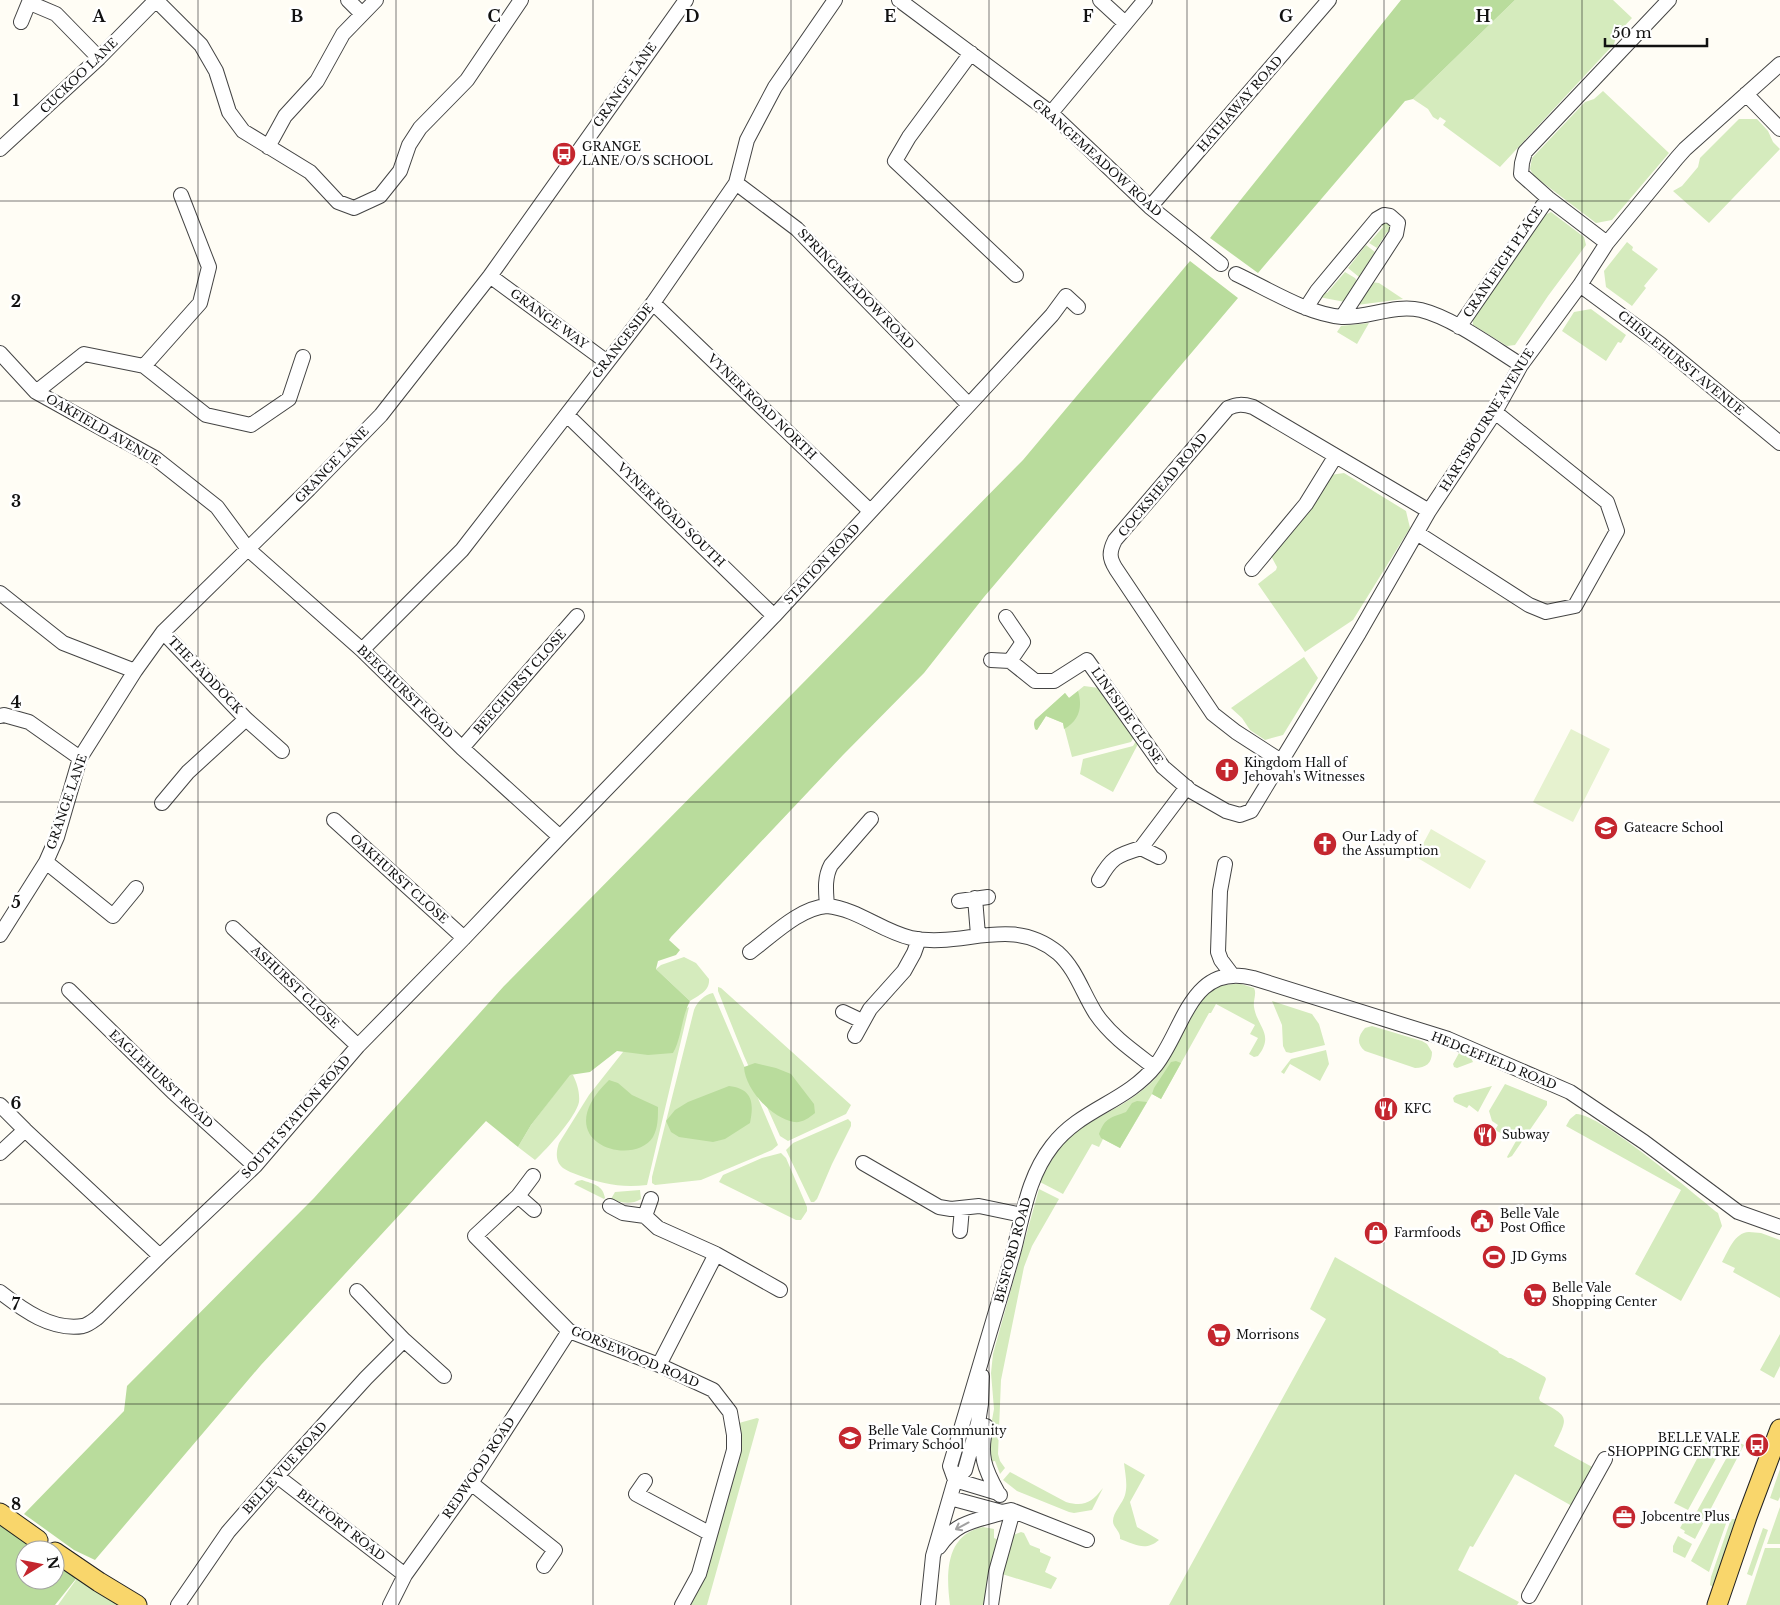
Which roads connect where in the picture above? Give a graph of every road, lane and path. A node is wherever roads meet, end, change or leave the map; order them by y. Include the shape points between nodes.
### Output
1 (156, 0) edge
2 (348, 0) edge
3 (376, 0) edge
4 (521, 0) edge
5 (686, 0) edge
6 (835, 0) edge
7 (900, 0) edge
8 (1100, 0) edge
9 (1145, 0) edge
10 (1329, 0) edge
11 (1668, 0) edge
12 (30, 1) edge
13 (362, 14) junction
14 (21, 22) dead end
15 (1125, 23) junction
16 (971, 53) junction
17 (100, 58) junction
18 (1780, 64) edge
19 (1746, 94) junction
20 (1051, 113) junction
21 (1780, 129) edge
22 (268, 147) junction
23 (0, 149) edge
24 (736, 183) junction
25 (181, 195) dead end
26 (1548, 198) junction
27 (1150, 208) junction
28 (1608, 244) junction
29 (1221, 264) dead end
30 (1236, 274) dead end
31 (490, 276) junction
32 (1016, 276) dead end
33 (1580, 285) junction
34 (653, 303) junction
35 (1078, 307) dead end
36 (1306, 308) junction
37 (1342, 317) junction
38 (1459, 327) junction
39 (0, 353) edge
40 (302, 357) dead end
41 (607, 362) junction
42 (1521, 364) junction
43 (144, 366) junction
44 (36, 392) junction
45 (968, 404) junction
46 (1495, 412) junction
47 (568, 415) junction
48 (1780, 443) edge
49 (1335, 457) junction
50 (870, 511) junction
51 (1429, 512) junction
52 (1417, 533) junction
53 (248, 549) junction
54 (1252, 569) dead end
55 (0, 594) edge
56 (577, 616) dead end
57 (774, 616) junction
58 (1006, 617) dead end
59 (163, 632) junction
60 (362, 650) junction
61 (991, 660) dead end
62 (1010, 661) junction
63 (135, 671) junction
64 (0, 716) edge
65 (246, 719) junction
66 (462, 748) junction
67 (282, 751) dead end
68 (80, 758) junction
69 (1281, 761) junction
70 (1187, 787) junction
71 (162, 803) dead end
72 (1245, 814) joint
73 (871, 819) dead end
74 (334, 820) dead end
75 (560, 837) junction
76 (1141, 848) junction
77 (1159, 857) dead end
78 (46, 862) junction
79 (1225, 864) dead end
80 (1100, 880) dead end
81 (136, 888) dead end
82 (959, 900) dead end
83 (827, 906) junction
84 (233, 928) dead end
85 (2, 930) edge
86 (978, 935) junction
87 (464, 938) junction
88 (919, 939) junction
89 (750, 952) dead end
90 (1233, 976) junction
91 (69, 990) dead end
92 (843, 1012) dead end
93 (862, 1021) junction
94 (855, 1036) dead end
95 (358, 1046) junction
96 (1154, 1067) junction
97 (0, 1105) edge
98 (24, 1130) junction
99 (0, 1153) edge
100 (863, 1163) dead end
101 (255, 1166) junction
102 (533, 1176) dead end
103 (518, 1196) junction
104 (651, 1199) dead end
105 (610, 1206) dead end
106 (962, 1208) junction
107 (534, 1210) dead end
108 (1022, 1214) junction
109 (644, 1216) junction
110 (1780, 1227) edge
111 (960, 1231) dead end
112 (716, 1254) junction
113 (160, 1256) junction
114 (780, 1290) dead end
115 (356, 1291) dead end
116 (0, 1292) edge
117 (569, 1331) junction
118 (404, 1340) junction
119 (983, 1358) junction
120 (659, 1364) junction
121 (982, 1374) junction
122 (444, 1376) dead end
123 (1780, 1429) edge
124 (1605, 1459) dead end
125 (277, 1476) junction
126 (955, 1480) junction
127 (645, 1481) dead end
128 (471, 1483) junction
129 (998, 1493) junction
130 (950, 1498) junction
131 (1009, 1511) junction
132 (0, 1513) edge
133 (709, 1532) junction
134 (38, 1540) dead end
135 (1088, 1540) dead end
136 (933, 1556) junction
137 (65, 1559) edge
138 (544, 1566) dead end
139 (405, 1575) junction
140 (1529, 1596) dead end
141 (137, 1605) edge
142 (178, 1605) edge
143 (390, 1605) edge
144 (682, 1605) edge
145 (928, 1605) edge
146 (992, 1605) edge
147 (1717, 1605) edge

1 - 17 street, CUCKOO LANE
1 - 22 street via 200,45 216,71 228,112 243,131
2 - 13 street
3 - 13 street
4 - 22 street via 467,80 420,128 409,145 400,171 380,196 354,208 338,202 310,172
5 - 31 street, GRANGE LANE
6 - 24 street, GRANGESIDE via 775,87 747,140
7 - 16 street, GRANGEMEADOW ROAD
8 - 15 street
9 - 15 street
10 - 27 street, HATHAWAY ROAD
11 - 26 street via 1525,152 1521,174
12 - 14 street
12 - 17 street via 56,14
13 - 22 street via 343,34 317,81 284,116
15 - 20 street
16 - 20 street, GRANGEMEADOW ROAD
16 - 32 street via 894,162
17 - 23 street, CUCKOO LANE
18 - 19 street, HARTSBOURNE AVENUE
19 - 21 street
19 - 28 street, HARTSBOURNE AVENUE via 1685,149
20 - 27 street, GRANGEMEADOW ROAD
24 - 34 street, GRANGESIDE
24 - 45 street, SPRINGMEADOW ROAD via 797,229
25 - 43 street via 210,267 200,303
26 - 28 street
26 - 38 street, CRANLEIGH PLACE
27 - 29 street, GRANGEMEADOW ROAD
28 - 33 street, HARTSBOURNE AVENUE
30 - 36 street
31 - 41 street, GRANGE WAY
31 - 53 street, GRANGE LANE via 382,415
33 - 42 street, HARTSBOURNE AVENUE
33 - 48 street, CHISLEHURST AVENUE via 1660,344
34 - 41 street, GRANGESIDE
34 - 50 street, VYNER ROAD NORTH
35 - 45 street, STATION ROAD via 1066,296
36 - 37 street
36 - 37 street via 1377,219 1390,216 1398,223 1396,234
37 - 38 street via 1407,309 1428,312
38 - 42 street
39 - 44 street, OAKFIELD AVENUE
40 - 43 street via 289,399 251,425 206,415
41 - 47 street, GRANGESIDE
42 - 46 street, HARTSBOURNE AVENUE
43 - 44 street via 84,354
44 - 53 street, OAKFIELD AVENUE via 155,458 217,507
45 - 50 street, STATION ROAD
46 - 51 street, HARTSBOURNE AVENUE
46 - 52 street via 1607,502 1617,531 1575,606 1546,612 1529,605
47 - 57 street, VYNER ROAD SOUTH
47 - 60 street, GRANGESIDE via 462,550
49 - 51 street, COCKSHEAD ROAD
49 - 54 street via 1306,504
49 - 69 street, COCKSHEAD ROAD via 1253,407 1235,405 1228,408 1115,540 1110,550 1110,559 1116,569 1213,714
50 - 57 street, STATION ROAD
51 - 52 street, HARTSBOURNE AVENUE
52 - 69 street, HARTSBOURNE AVENUE
53 - 59 street, GRANGE LANE
53 - 60 street, BEECHURST ROAD
55 - 63 street via 63,643
56 - 66 street, BEECHURST CLOSE
57 - 75 street, STATION ROAD
58 - 62 street via 1023,642
59 - 63 street, GRANGE LANE
59 - 65 street, THE PADDOCK
60 - 66 street, BEECHURST ROAD
61 - 62 street
62 - 70 street, LINESIDE CLOSE via 1035,681 1054,681 1087,660 1163,767
63 - 68 street, GRANGE LANE
64 - 68 street via 4,714 29,722
65 - 67 street, THE PADDOCK
65 - 71 street, THE PADDOCK via 188,772
66 - 75 street, BEECHURST ROAD
68 - 78 street, GRANGE LANE via 57,837
69 - 72 street, HARTSBOURNE AVENUE via 1254,807
70 - 72 street, LINESIDE CLOSE via 1226,811
70 - 76 street
73 - 83 street via 831,865 826,885
74 - 87 street, OAKHURST CLOSE
75 - 87 street, SOUTH STATION ROAD
76 - 77 street
76 - 80 street via 1118,856 1107,864
78 - 81 street via 113,916
78 - 85 street, GRANGE LANE
79 - 90 street via 1220,891 1218,947 1221,960
82 - 86 street via 982,898
83 - 88 street via 848,910 896,933
83 - 89 street via 802,913
84 - 95 street, ASHURST CLOSE
86 - 88 street
86 - 96 street via 1017,934 1038,940 1054,950 1073,971 1107,1029
87 - 95 street, SOUTH STATION ROAD
88 - 93 street via 911,961
90 - 96 street, BESFORD ROAD via 1214,981 1199,991
90 - 110 street, HEDGEFIELD ROAD via 1252,978 1448,1040 1570,1092 1738,1212
91 - 101 street, EAGLEHURST ROAD via 173,1092
92 - 93 street
93 - 94 street
95 - 101 street, SOUTH STATION ROAD
96 - 108 street, BESFORD ROAD via 1125,1094 1079,1120 1058,1139 1035,1174
97 - 98 street
98 - 99 street
98 - 113 street
100 - 106 street via 940,1207
101 - 113 street, SOUTH STATION ROAD
102 - 103 street
103 - 107 street
103 - 117 street, GORSEWOOD ROAD via 475,1236
104 - 109 street
105 - 109 street via 623,1213
106 - 108 street via 984,1206
106 - 111 street
108 - 119 street, BESFORD ROAD
109 - 112 street via 658,1228
112 - 114 street
112 - 120 street
113 - 116 street, SOUTH STATION ROAD via 85,1326 63,1326 32,1315
115 - 118 street
117 - 120 street, GORSEWOOD ROAD
117 - 128 street, REDWOOD ROAD
118 - 122 street
118 - 125 street, BELLE VUE ROAD
119 - 121 street
119 - 126 street, BESFORD ROAD via 950,1466
120 - 133 street, GORSEWOOD ROAD via 712,1390 730,1412 733,1422 734,1450
121 - 126 street via 978,1423 965,1470
121 - 129 street via 988,1407 982,1456
123 - 147 main road
124 - 140 street
125 - 139 street, BELFORT ROAD
125 - 142 street, BELLE VUE ROAD via 228,1532
126 - 129 street
126 - 130 street, BESFORD ROAD
127 - 133 street via 636,1494
128 - 138 street via 554,1550
128 - 139 street, REDWOOD ROAD
129 - 131 street
130 - 131 street
130 - 136 street, BESFORD ROAD
131 - 135 street
131 -> 136 street via 968,1522 954,1530
131 - 146 street
132 - 134 main road
133 - 144 street, GORSEWOOD ROAD via 699,1574
136 - 145 street, BESFORD ROAD
137 - 141 main road
139 - 143 street, REDWOOD ROAD

